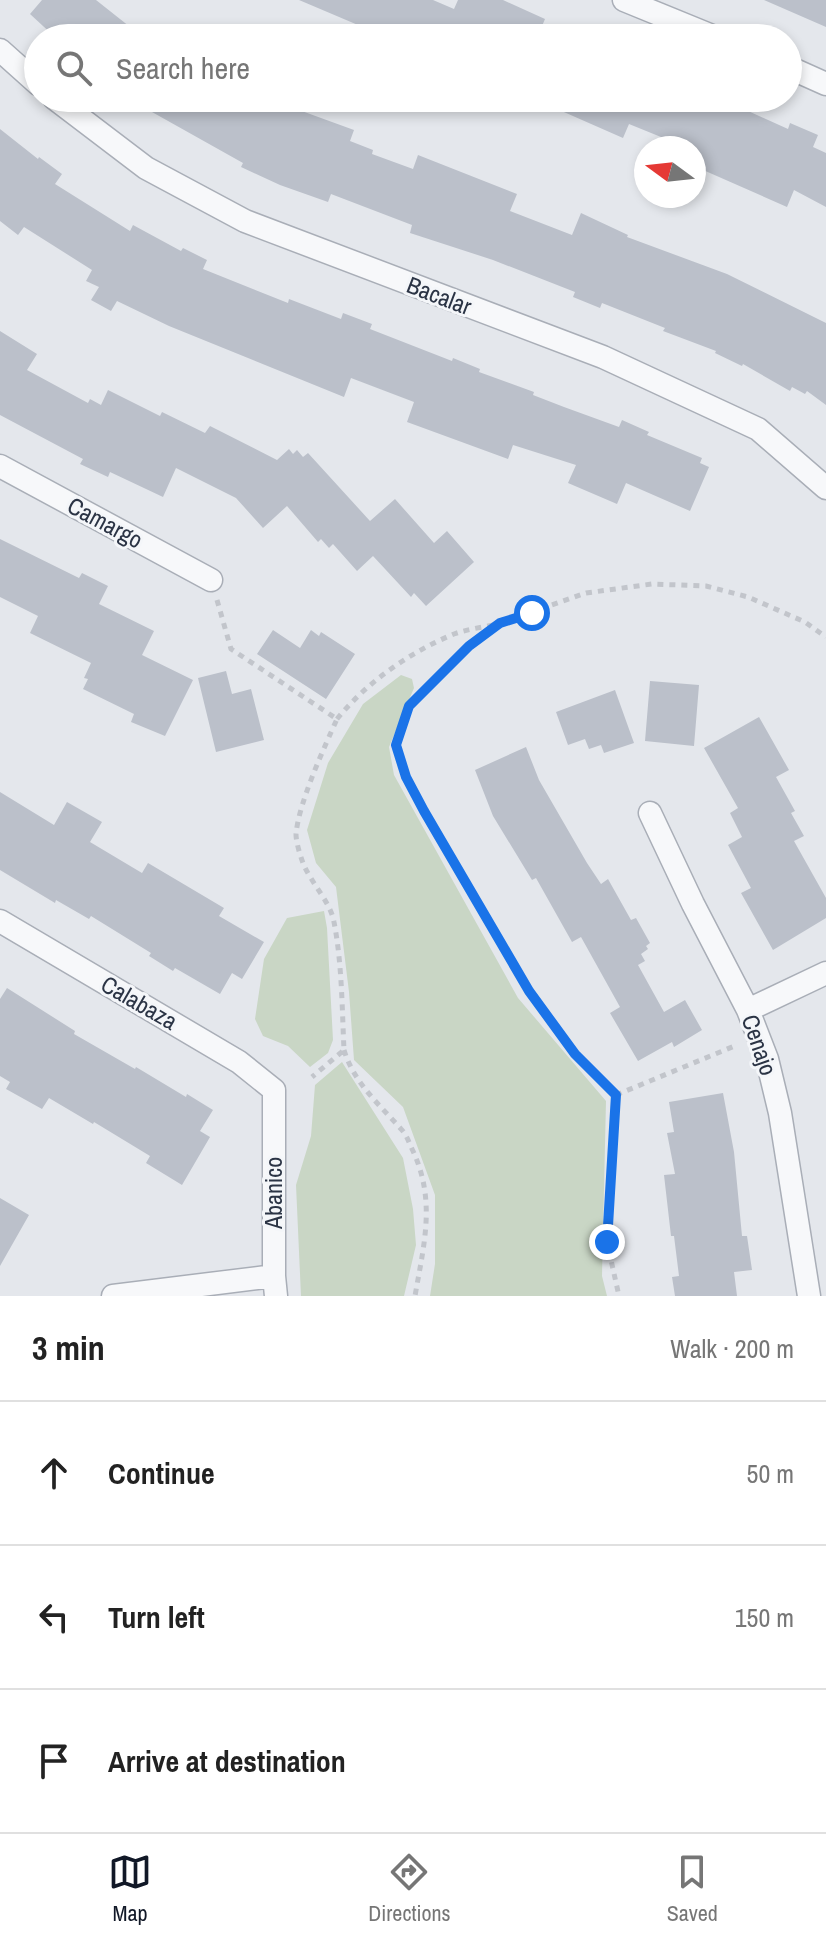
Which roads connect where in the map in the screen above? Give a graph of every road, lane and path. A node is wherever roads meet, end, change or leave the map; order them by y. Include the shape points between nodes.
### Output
1 (624, 0) edge
2 (683, 24) edge
3 (0, 50) edge
4 (24, 71) edge
5 (802, 73) edge
6 (826, 84) edge
7 (72, 112) edge
8 (0, 466) edge
9 (826, 488) edge
10 (211, 580) joint
11 (500, 623) junction
12 (826, 637) edge
13 (337, 719) junction
14 (650, 813) dead end
15 (0, 921) edge
16 (826, 973) edge
17 (748, 1010) junction
18 (759, 1036) junction
19 (344, 1050) junction
20 (312, 1077) dead end
21 (274, 1090) joint
22 (616, 1095) junction
23 (275, 1286) edge
24 (113, 1296) edge
25 (415, 1296) edge
26 (619, 1296) edge
27 (809, 1296) edge

1 - 2 street
3 - 4 street
5 - 6 street
7 - 9 street, Bacalar via 146,168 245,221 603,357 758,429
8 - 10 street, Camargo
10 - 13 path via 231,649
11 - 12 path via 586,593 652,584 706,586 748,597
11 - 13 path via 455,633 408,659 356,695
11 - 22 path via 409,706 396,745 424,811 529,991 575,1054
13 - 19 path via 296,835 301,860 334,919
14 - 17 street, Cenajo
15 - 21 street, Calabaza via 239,1062
16 - 17 street
17 - 18 street, Cenajo
18 - 22 path
18 - 27 street, Cenajo via 780,1113
19 - 20 path
19 - 25 path via 356,1077 405,1133 417,1161 427,1198 426,1245
21 - 23 street, Abanico
22 - 26 path via 607,1242
23 - 24 street

